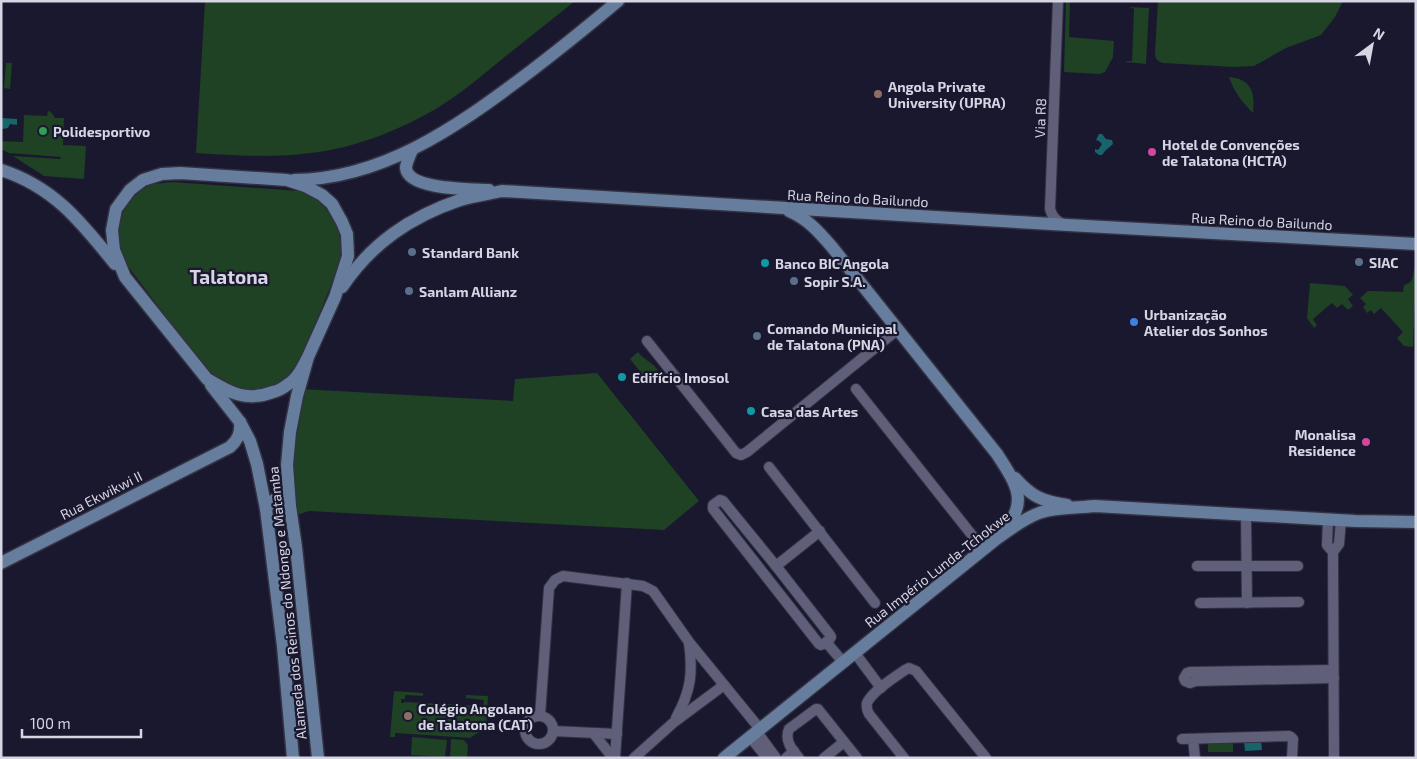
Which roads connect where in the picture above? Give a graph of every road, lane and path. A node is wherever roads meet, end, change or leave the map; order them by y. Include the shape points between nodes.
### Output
1 (618, 1) edge
2 (1058, 1) edge
3 (412, 150) junction
4 (1, 170) edge
5 (287, 180) junction
6 (502, 191) junction
7 (775, 208) junction
8 (1068, 225) junction
9 (1416, 244) edge
10 (125, 277) junction
11 (335, 297) junction
12 (897, 330) junction
13 (647, 341) dead end
14 (308, 357) junction
15 (207, 379) junction
16 (856, 389) dead end
17 (240, 422) junction
18 (215, 454) junction
19 (997, 454) junction
20 (257, 464) junction
21 (769, 467) dead end
22 (290, 506) junction
23 (1095, 506) junction
24 (266, 509) junction
25 (1246, 515) junction
26 (1328, 520) junction
27 (1341, 520) junction
28 (1416, 522) edge
29 (820, 531) junction
30 (995, 540) junction
31 (984, 549) junction
32 (1333, 552) junction
33 (1, 564) edge
34 (776, 566) junction
35 (1197, 566) dead end
36 (1246, 566) junction
37 (1298, 566) dead end
38 (627, 583) junction
39 (1300, 602) dead end
40 (875, 603) dead end
41 (1200, 603) dead end
42 (1247, 603) junction
43 (689, 642) junction
44 (826, 642) junction
45 (855, 653) junction
46 (843, 662) junction
47 (1333, 674) junction
48 (724, 684) junction
49 (881, 688) junction
50 (540, 716) junction
51 (673, 723) junction
52 (553, 731) junction
53 (756, 732) junction
54 (594, 734) junction
55 (617, 734) junction
56 (1193, 739) junction
57 (1182, 740) dead end
58 (844, 742) junction
59 (793, 756) edge
60 (293, 758) edge
61 (318, 758) edge
62 (614, 758) edge
63 (634, 758) edge
64 (724, 758) edge
65 (767, 758) edge
66 (776, 758) edge
67 (824, 758) edge
68 (857, 758) edge
69 (904, 758) edge
70 (986, 758) edge
71 (1195, 758) edge
72 (1292, 758) edge
73 (1334, 758) edge

1 - 3 main road via 482,108
2 - 8 street, Via R8 via 1050,209 1055,220
3 - 5 main road via 362,170 309,180
3 - 6 main road via 406,166 413,179 432,186
4 - 10 main road, Alameda dos Reinos do Ndongo e Matamba via 30,182 67,209
5 - 10 main road via 180,172 144,180 130,190 116,209 112,230 114,250
5 - 11 main road via 305,186 332,204 347,234 348,256
6 - 7 main road, Rua Reino do Bailundo
6 - 11 main road, Rua Reino do Bailundo via 462,200 408,224 371,251
7 - 8 main road, Rua Reino do Bailundo
7 - 12 main road via 797,214 813,226
8 - 9 main road, Rua Reino do Bailundo
10 - 15 main road, Alameda dos Reinos do Ndongo e Matamba
11 - 14 main road
12 - 13 street via 741,455 736,453
12 - 19 main road
14 - 15 main road via 287,386 257,397 243,396
14 - 22 main road, Alameda dos Reinos do Ndongo e Matamba via 290,432 287,465
15 - 17 main road, Alameda dos Reinos do Ndongo e Matamba
16 - 31 street
17 - 18 main road, Rua Ekwikwi II via 241,430 234,443
17 - 20 main road, Alameda dos Reinos do Ndongo e Matamba
18 - 20 main road, Rua Ekwikwi II via 234,449 247,450
18 - 33 main road, Rua Ekwikwi II
19 - 23 main road via 1026,490 1040,499
19 - 30 main road via 1013,481 1019,500 1009,524
20 - 24 main road, Alameda dos Reinos do Ndongo e Matamba
21 - 29 street
22 - 24 main road via 286,500 277,498
22 - 61 main road, Alameda dos Reinos do Ndongo e Matamba
23 - 25 main road, Rua Império Lunda-Tchokwe
23 - 30 main road, Rua Império Lunda-Tchokwe via 1040,513 1020,522
24 - 60 main road, Alameda dos Reinos do Ndongo e Matamba
25 - 26 main road, Rua Império Lunda-Tchokwe
25 - 36 street
26 - 27 main road, Rua Império Lunda-Tchokwe
26 - 32 street via 1327,545
27 - 28 main road, Rua Império Lunda-Tchokwe
27 - 32 street via 1338,548
29 - 34 street
29 - 40 street
30 - 31 main road, Rua Império Lunda-Tchokwe
31 - 45 main road, Rua Império Lunda-Tchokwe
32 - 47 street
34 - 44 street via 830,634
34 - 44 street via 723,501 713,505 819,644
35 - 36 street
36 - 37 street
36 - 42 street
38 - 43 street via 653,591
38 - 50 street via 563,576 549,588
38 - 55 street
39 - 42 street
41 - 42 street
43 - 48 street
43 - 51 street via 692,665 688,691
44 - 46 street
45 - 46 main road, Rua Império Lunda-Tchokwe
45 - 49 street
46 - 53 main road, Rua Império Lunda-Tchokwe
47 - 47 street via 1190,672 1184,678 1190,683
47 - 73 street
48 - 51 street
48 - 53 street
49 - 69 street via 868,700 867,711
49 - 70 street via 904,670 914,669
50 - 52 street via 549,720
50 - 52 street via 526,726 529,739 540,744 552,736
51 - 63 street
52 - 54 street
53 - 64 main road, Rua Império Lunda-Tchokwe
53 - 65 street
53 - 66 street
54 - 55 street
54 - 62 street
55 - 62 street
56 - 57 street
56 - 71 street
56 - 72 street via 1289,736 1293,739
58 - 59 street via 816,709 786,734
58 - 67 street
58 - 68 street

